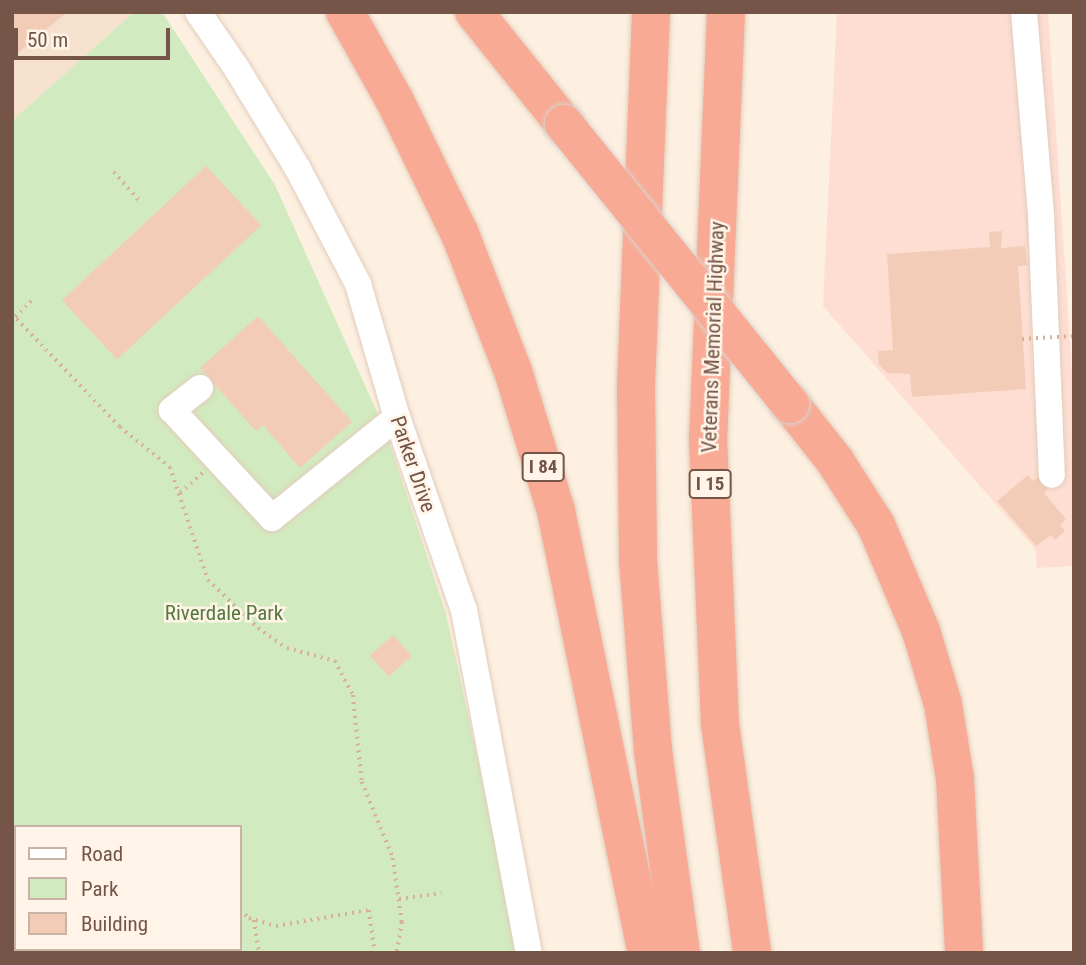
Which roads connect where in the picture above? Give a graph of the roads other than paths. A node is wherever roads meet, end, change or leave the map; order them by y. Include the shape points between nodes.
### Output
1 (198, 12) edge
2 (345, 12) edge
3 (474, 12) edge
4 (651, 12) edge
5 (726, 12) edge
6 (1024, 12) edge
7 (200, 388) dead end
8 (397, 417) junction
9 (1052, 475) dead end
10 (529, 953) edge
11 (647, 953) edge
12 (681, 953) edge
13 (752, 953) edge
14 (964, 953) edge

1 - 8 street, Parker Drive via 298,169 358,284
2 - 11 highway, I 84 via 460,234 513,371 556,510
3 - 14 highway, bridge via 835,461 876,525 908,594 943,704 953,766
4 - 12 highway via 636,390 638,559 653,751
5 - 13 highway, Veterans Memorial Highway / I 15 via 708,438 720,724
6 - 9 street via 1041,216
7 - 8 street via 172,410 272,518
8 - 10 street, Parker Drive via 464,610

